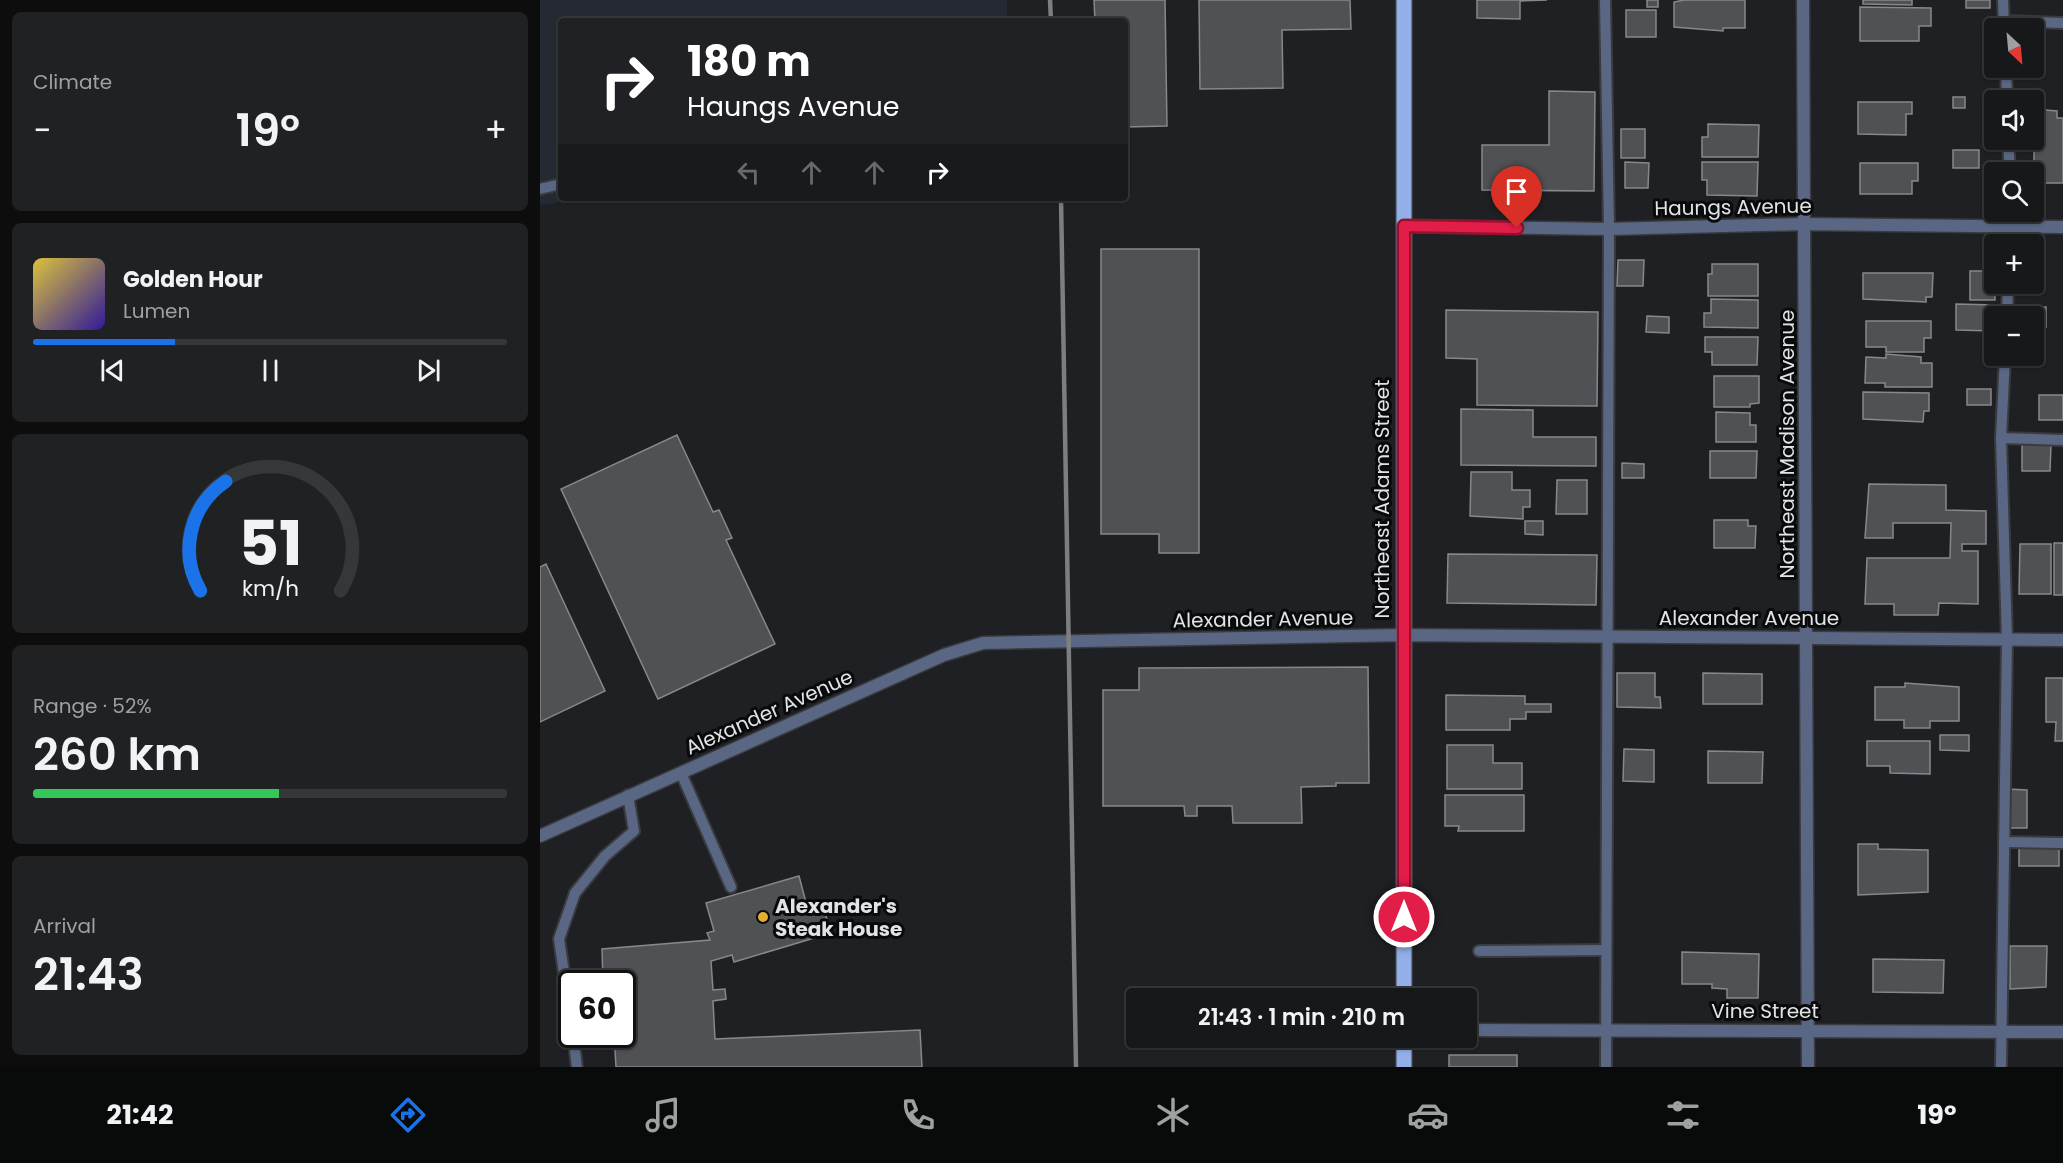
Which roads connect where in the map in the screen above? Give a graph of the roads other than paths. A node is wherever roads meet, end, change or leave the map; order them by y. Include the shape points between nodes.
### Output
1 (1404, 0) edge
2 (1605, 0) edge
3 (1803, 0) edge
4 (2003, 0) edge
5 (2004, 18) edge
6 (2063, 23) edge
7 (2044, 24) edge
8 (558, 185) edge
9 (540, 189) edge
10 (2012, 222) edge
11 (1804, 224) junction
12 (1404, 226) junction
13 (2012, 226) junction
14 (2063, 227) edge
15 (1608, 229) junction
16 (2012, 234) edge
17 (2005, 366) edge
18 (2001, 438) junction
19 (2063, 440) edge
20 (1403, 635) junction
21 (1606, 637) junction
22 (1808, 638) junction
23 (2007, 640) junction
24 (2063, 640) edge
25 (681, 773) junction
26 (628, 795) junction
27 (540, 836) edge
28 (2004, 842) junction
29 (2063, 843) edge
30 (731, 887) dead end
31 (1606, 950) junction
32 (1479, 951) dead end
33 (564, 970) edge
34 (1404, 988) edge
35 (1477, 1030) edge
36 (1606, 1030) junction
37 (1808, 1030) junction
38 (2001, 1032) junction
39 (2063, 1032) edge
40 (575, 1048) edge
41 (1404, 1048) edge
42 (577, 1067) edge
43 (1404, 1067) edge
44 (1606, 1067) edge
45 (1808, 1067) edge
46 (2001, 1067) edge

1 - 12 main road, Northeast Adams Street
2 - 15 lane
3 - 11 street, Northeast Madison Avenue
4 - 5 lane
6 - 7 lane
8 - 9 lane
10 - 13 lane
11 - 13 street, Haungs Avenue
11 - 15 street, Haungs Avenue
11 - 22 street, Northeast Madison Avenue
12 - 15 street, Haungs Avenue
12 - 20 main road, Northeast Adams Street
13 - 14 street, Haungs Avenue
13 - 16 lane
15 - 21 lane
17 - 18 lane
18 - 19 lane
18 - 23 lane
20 - 21 street, Alexander Avenue
20 - 25 street, Alexander Avenue via 983,643 944,655
20 - 34 main road, Northeast Adams Street
21 - 22 street, Alexander Avenue
21 - 31 lane
22 - 23 street, Alexander Avenue
22 - 37 street, Northeast Madison Avenue
23 - 24 street, Alexander Avenue
23 - 28 lane
25 - 26 street, Alexander Avenue
25 - 30 lane
26 - 27 street, Alexander Avenue
26 - 33 lane via 634,831 605,856 575,893 559,939
28 - 29 lane
28 - 38 lane
31 - 32 lane
31 - 36 lane
35 - 36 street, Vine Street
36 - 37 street, Vine Street
36 - 44 lane
37 - 38 street, Vine Street
37 - 45 street, Northeast Madison Avenue
38 - 39 street, Vine Street
38 - 46 lane
40 - 42 lane
41 - 43 main road

